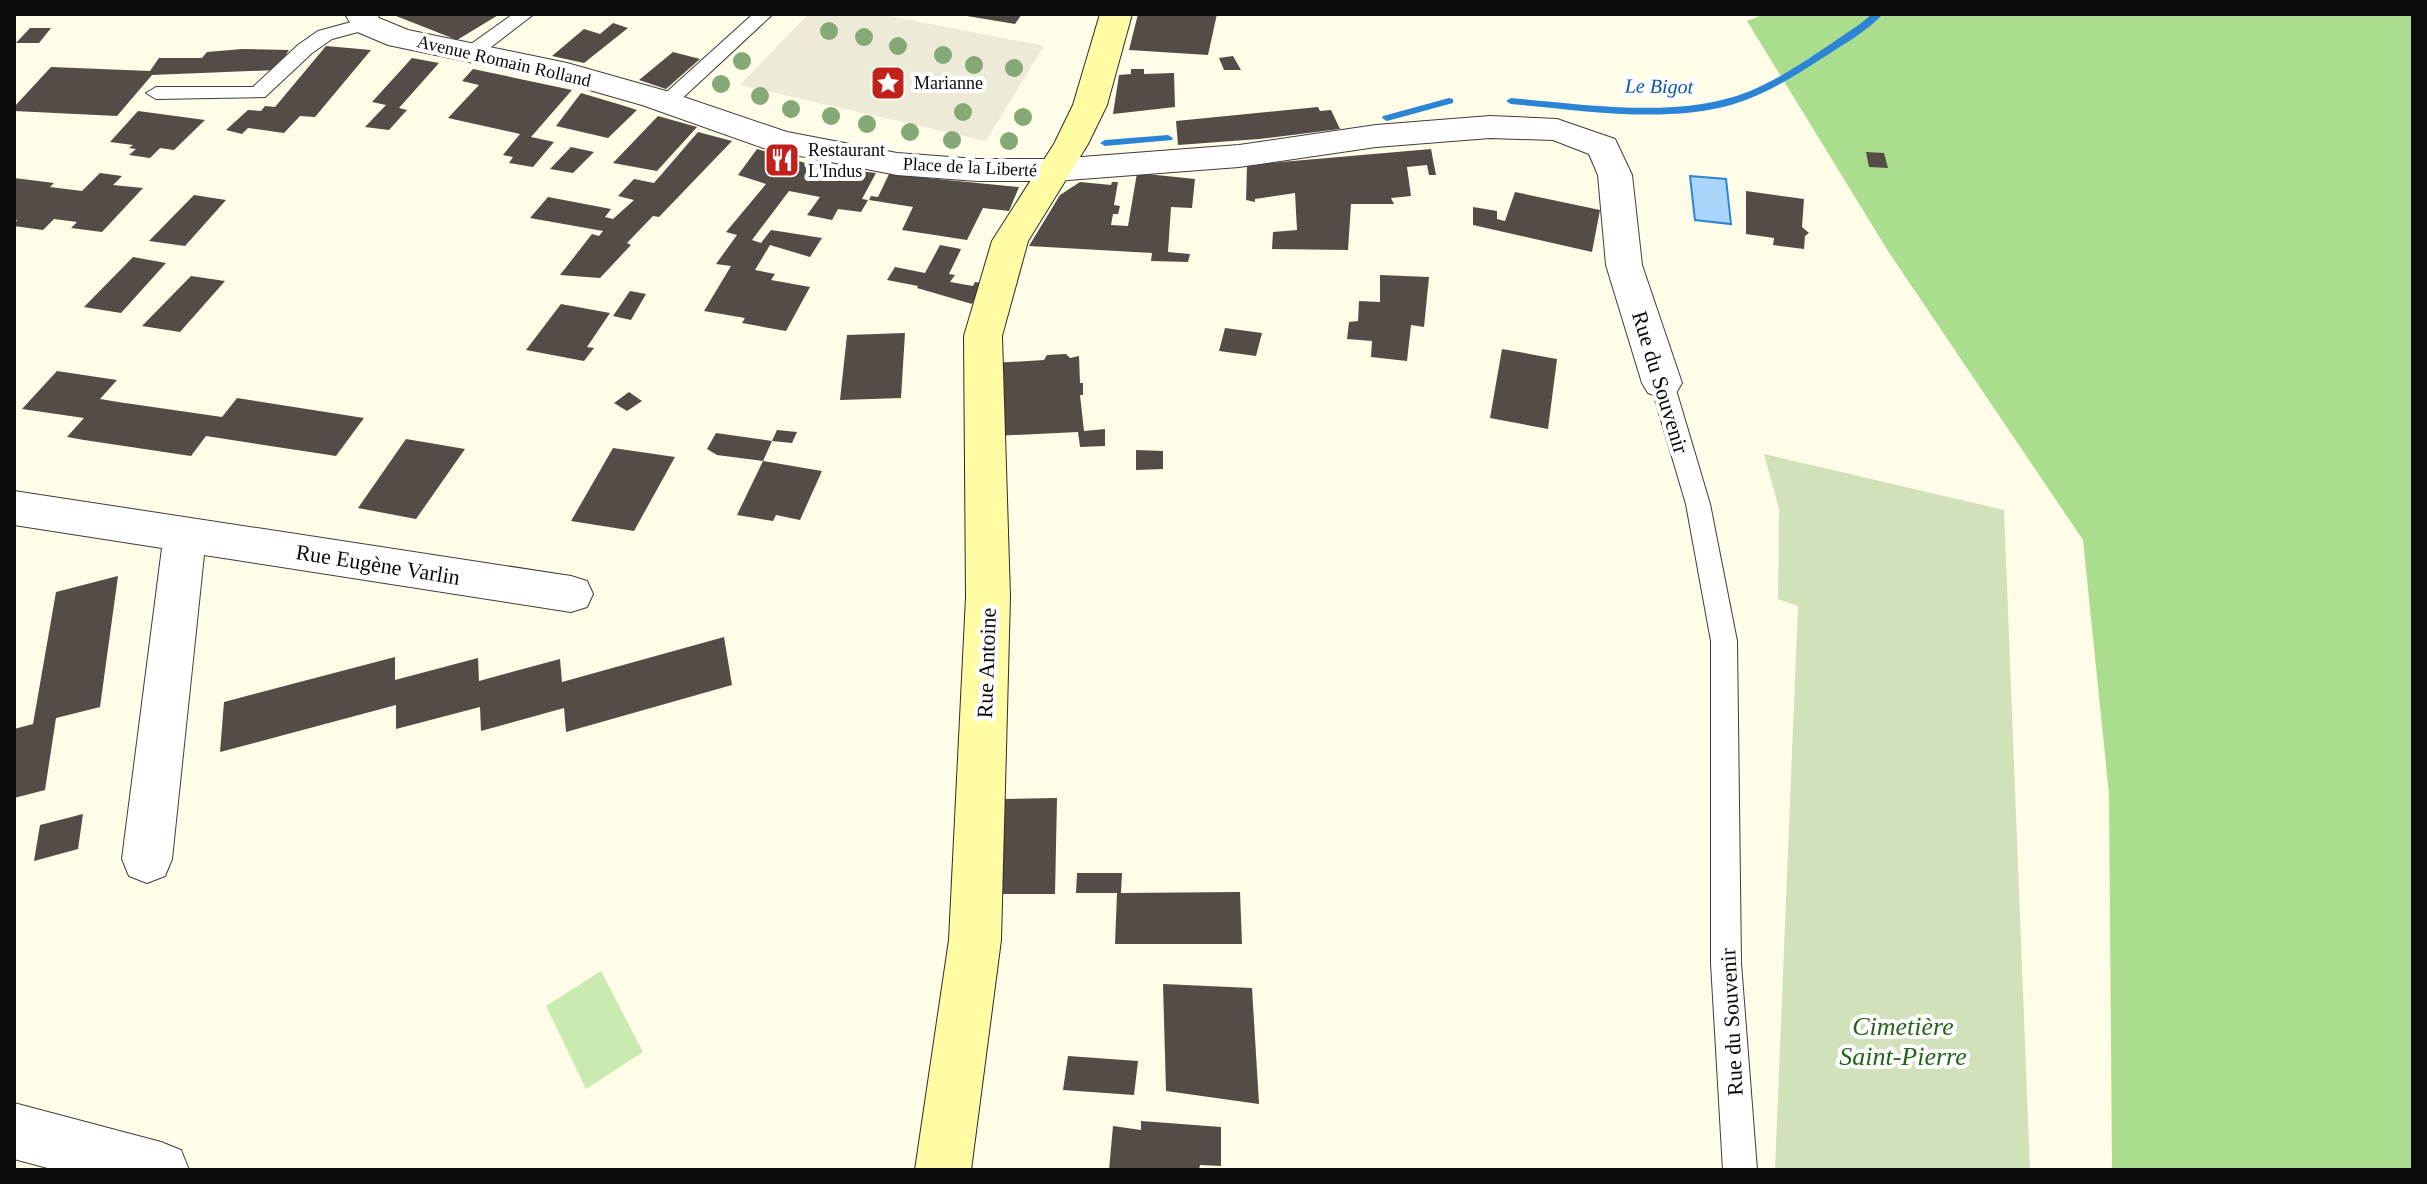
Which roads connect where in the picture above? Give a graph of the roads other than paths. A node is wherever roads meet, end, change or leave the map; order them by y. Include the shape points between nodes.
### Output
1 (525, 14) edge
2 (764, 14) edge
3 (1116, 14) edge
4 (364, 19) edge
5 (471, 53) junction
6 (156, 93) dead end
7 (660, 100) junction
8 (1055, 170) junction
9 (1662, 383) joint
10 (14, 508) edge
11 (185, 534) junction
12 (571, 594) dead end
13 (147, 859) dead end
14 (14, 1131) edge
15 (161, 1170) edge
16 (943, 1170) edge
17 (1740, 1170) edge

1 - 5 lane
2 - 7 lane
3 - 8 street, Rue Antoine via 1090,105
4 - 5 street, Avenue Romain Rolland via 399,38
4 - 6 lane via 325,35 258,93
5 - 7 street, Avenue Romain Rolland via 556,70
7 - 8 street, Place de la Liberté via 781,142 847,157 977,170
8 - 9 street, Rue du Souvenir via 1239,156 1376,136 1490,127 1557,130 1603,147 1615,175 1624,265
8 - 16 street, Rue Antoine via 1010,241 983,336 988,597 975,940
9 - 17 lane, Rue du Souvenir via 1698,504 1724,641 1726,963
10 - 11 street, Rue Eugène Varlin
11 - 12 street, Rue Eugène Varlin
11 - 13 street
14 - 15 street

